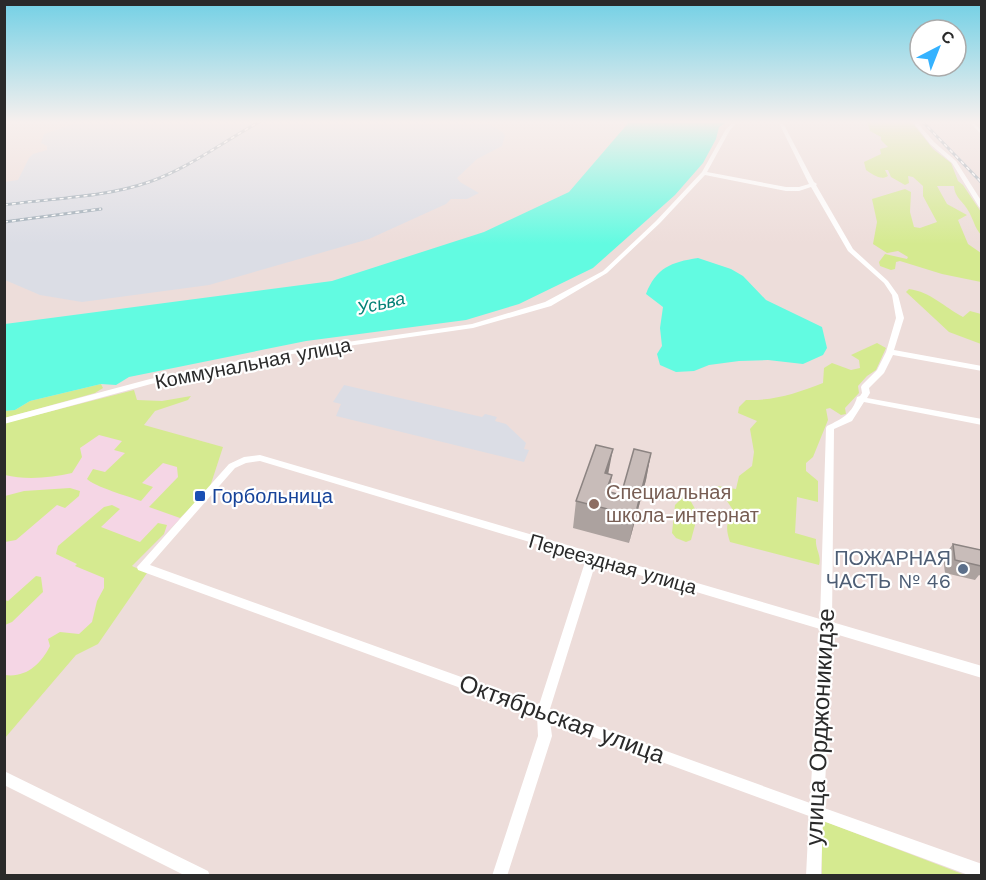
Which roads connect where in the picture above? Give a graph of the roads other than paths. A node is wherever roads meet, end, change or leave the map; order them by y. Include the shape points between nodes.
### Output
1 (710, 162) edge
2 (802, 162) edge
3 (954, 162) edge
4 (704, 173) junction
5 (814, 184) junction
6 (981, 207) edge
7 (890, 352) junction
8 (981, 369) edge
9 (861, 399) junction
10 (4, 420) edge
11 (981, 422) edge
12 (592, 558) junction
13 (142, 567) joint
14 (826, 627) junction
15 (981, 672) edge
16 (543, 712) junction
17 (4, 778) edge
18 (815, 811) junction
19 (981, 872) edge
20 (202, 876) edge
21 (499, 876) edge
22 (813, 876) edge

1 - 4 street, Коммунальная улица
2 - 5 street, улица Орджоникидзе
3 - 6 street
4 - 5 street via 786,189
4 - 10 street, Коммунальная улица via 605,272 548,303 473,326 292,352 150,382
5 - 7 street, улица Орджоникидзе via 850,250 895,295 900,318
7 - 8 street
7 - 9 street, улица Орджоникидзе
9 - 11 street
9 - 14 street, улица Орджоникидзе via 849,419 830,428
12 - 13 street, Переездная улица via 265,459 244,460 232,466
12 - 14 street, Переездная улица
12 - 16 street
13 - 16 street, Октябрьская улица
14 - 15 street, Переездная улица
14 - 18 street, улица Орджоникидзе
16 - 18 street, Октябрьская улица
16 - 21 street via 545,736
17 - 20 street
18 - 19 street, Октябрьская улица
18 - 22 street, улица Орджоникидзе

